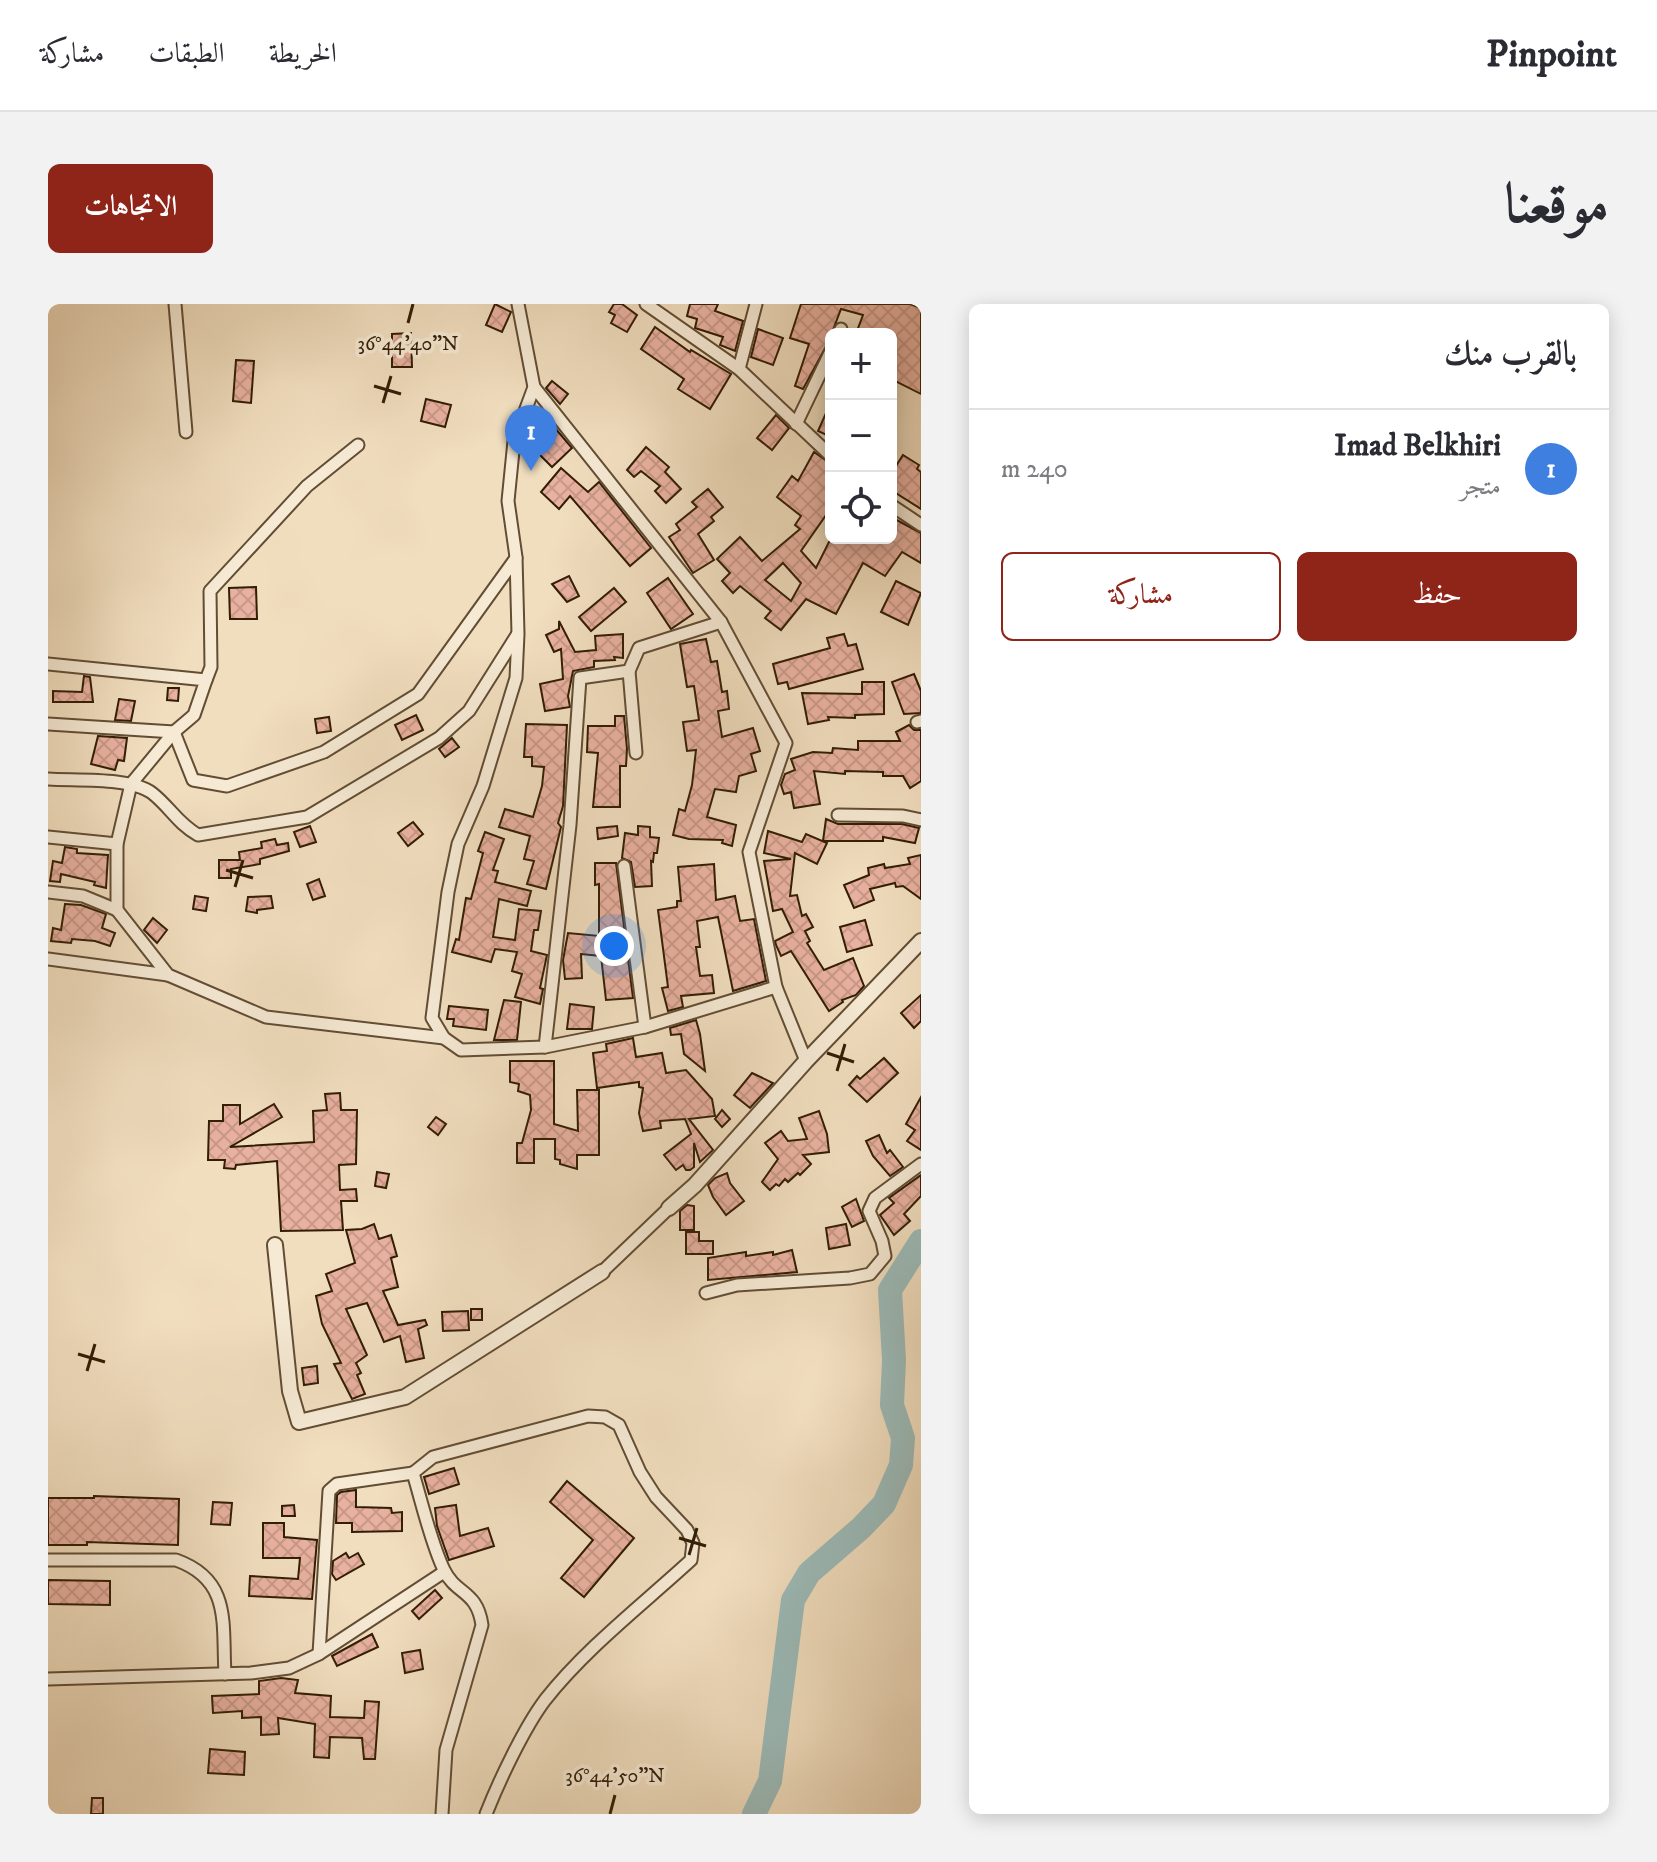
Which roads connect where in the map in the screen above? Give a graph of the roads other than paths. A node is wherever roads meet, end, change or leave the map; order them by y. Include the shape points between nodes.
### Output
1 (175, 304) edge
2 (518, 304) edge
3 (646, 304) edge
4 (756, 304) edge
5 (825, 364) edge
6 (739, 369) junction
7 (534, 387) junction
8 (796, 424) junction
9 (186, 432) dead end
10 (358, 445) dead end
11 (825, 451) edge
12 (897, 509) edge
13 (921, 525) edge
14 (516, 557) junction
15 (721, 622) junction
16 (518, 634) junction
17 (48, 664) edge
18 (629, 671) junction
19 (206, 680) junction
20 (48, 724) edge
21 (174, 732) junction
22 (636, 753) dead end
23 (48, 779) edge
24 (131, 784) junction
25 (838, 815) dead end
26 (921, 820) edge
27 (48, 837) edge
28 (117, 844) junction
29 (624, 866) dead end
30 (48, 892) edge
31 (117, 910) junction
32 (921, 941) edge
33 (48, 959) edge
34 (168, 975) junction
35 (776, 987) junction
36 (645, 1027) junction
37 (444, 1038) junction
38 (545, 1047) junction
39 (806, 1061) junction
40 (921, 1164) edge
41 (669, 1208) joint
42 (275, 1245) dead end
43 (602, 1272) joint
44 (706, 1293) dead end
45 (413, 1473) junction
46 (48, 1560) edge
47 (444, 1572) junction
48 (319, 1654) junction
49 (225, 1674) junction
50 (48, 1679) edge
51 (442, 1814) edge
52 (486, 1814) edge

1 - 9 street
2 - 7 street
3 - 6 street
4 - 6 street
5 - 8 street
6 - 8 street
7 - 14 street via 514,441 508,501
7 - 15 street
8 - 11 street
10 - 19 street via 307,486 210,591 211,667
12 - 13 street
14 - 16 street
14 - 21 street via 418,694 324,752 227,786 193,780
15 - 18 street via 639,648
15 - 35 street via 786,743 749,852
16 - 24 street via 469,711 439,738 307,817 198,835 182,826 151,792
16 - 37 street via 516,678 483,786 458,844 448,892 432,1018
17 - 19 street
18 - 22 street
18 - 38 street via 580,678
19 - 21 street via 194,715
20 - 21 street
21 - 24 street
23 - 24 street
24 - 28 street
25 - 26 street
27 - 28 street
28 - 31 street
29 - 36 street
30 - 31 street via 83,896
31 - 34 street
32 - 39 street
33 - 34 street
34 - 37 street via 266,1017
35 - 36 street
35 - 39 street
36 - 38 street
37 - 38 street via 461,1050
39 - 41 street
40 - 44 street via 875,1198 869,1211 885,1256 870,1274 737,1285
41 - 43 street
42 - 43 street via 290,1391 299,1422 405,1397
45 - 47 street
45 - 48 street via 337,1484 329,1491
45 - 52 street via 433,1457 588,1416 605,1417 619,1425 640,1472 693,1543 691,1560 543,1703
46 - 49 street via 176,1560 194,1566 221,1599
47 - 48 street
47 - 51 street via 475,1601 482,1625 446,1750
48 - 49 street via 289,1668
49 - 50 street

